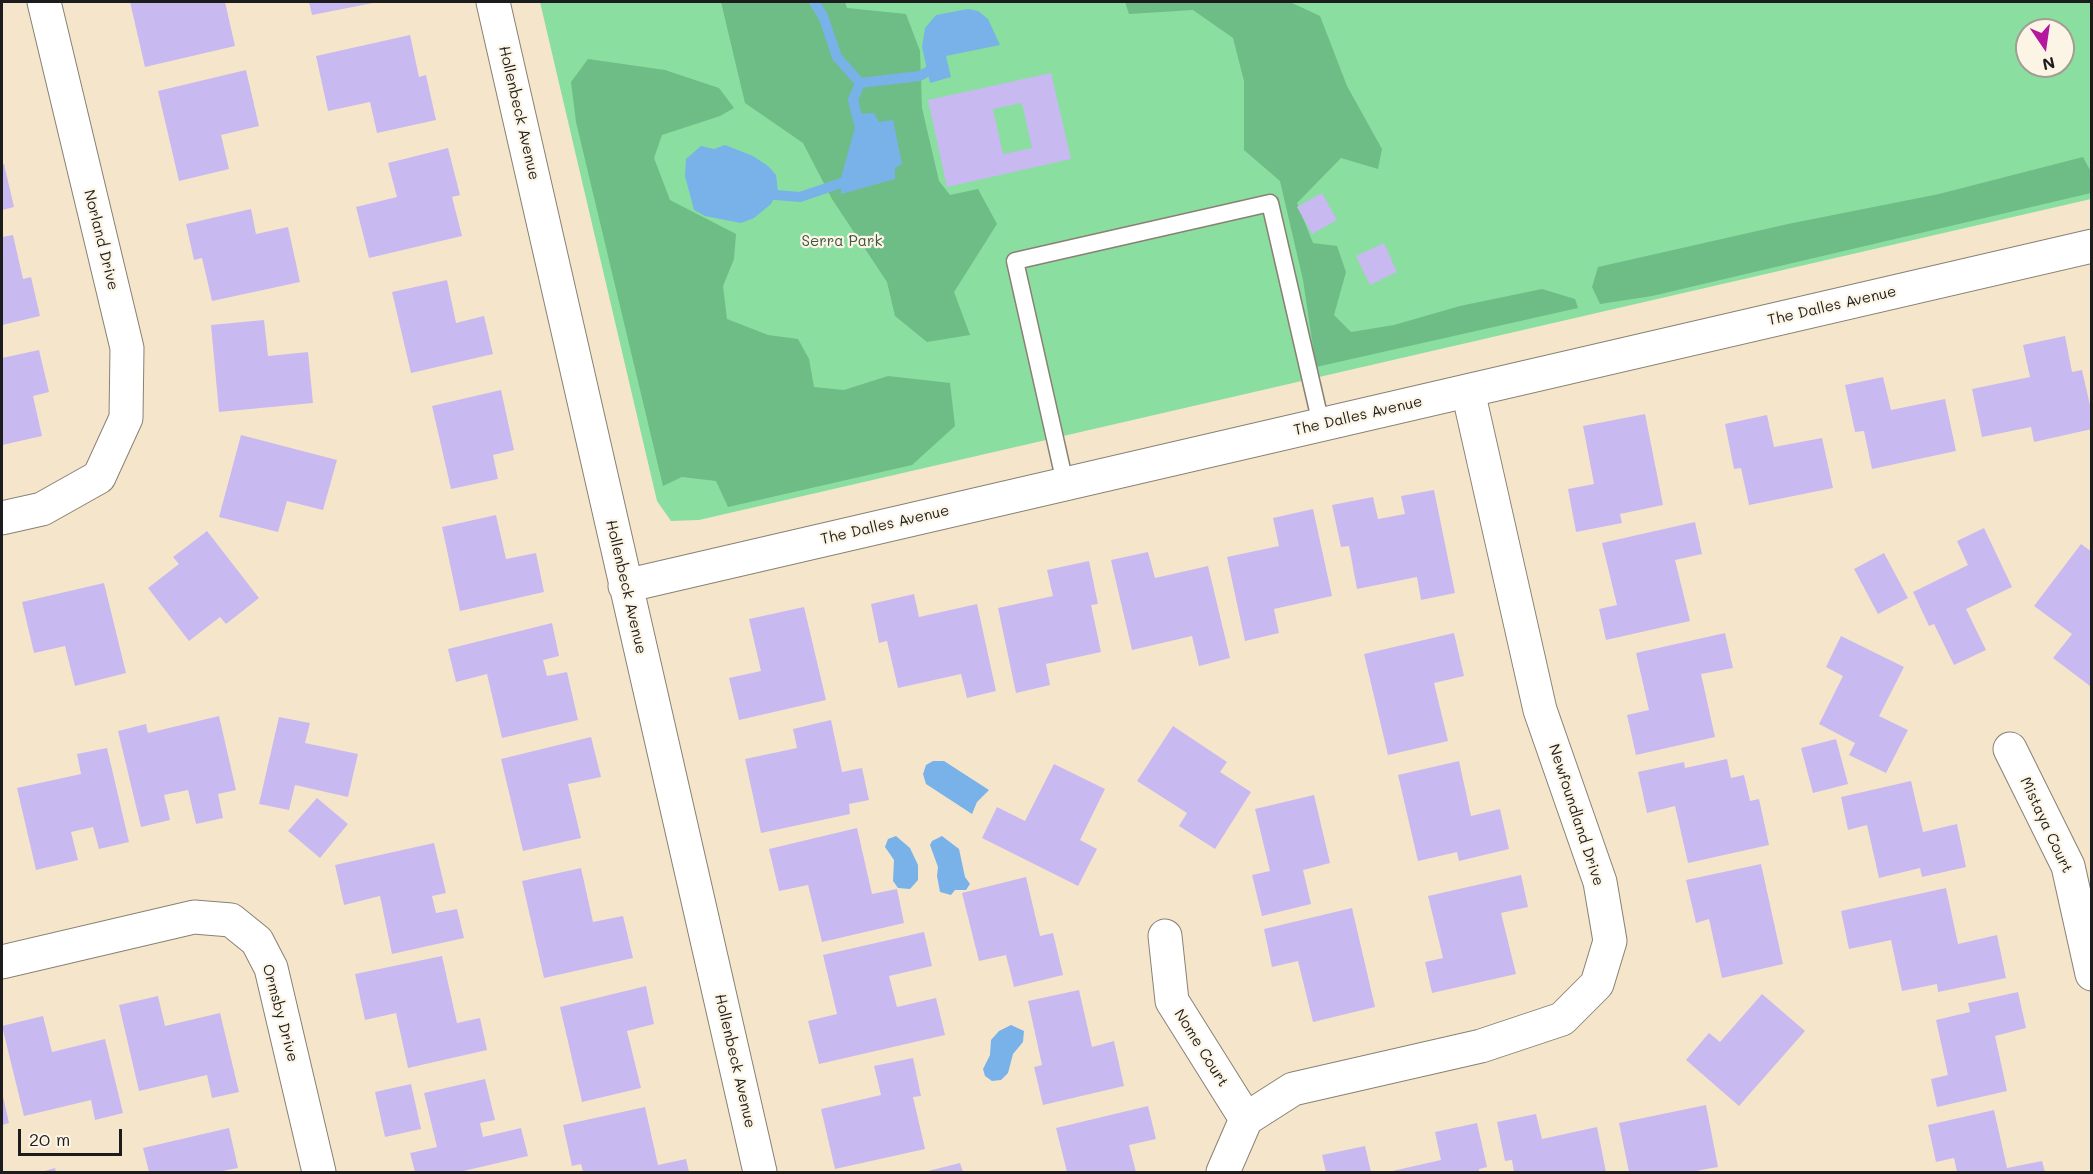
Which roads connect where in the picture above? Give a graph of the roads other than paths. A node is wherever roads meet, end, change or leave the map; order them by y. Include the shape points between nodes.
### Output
1 (44, 2) edge
2 (494, 2) edge
3 (2091, 246) edge
4 (1468, 390) junction
5 (1321, 424) junction
6 (1065, 483) junction
7 (2, 519) edge
8 (625, 586) junction
9 (2010, 749) dead end
10 (1165, 936) dead end
11 (2, 962) edge
12 (2091, 974) edge
13 (1246, 1119) junction
14 (319, 1173) edge
15 (760, 1173) edge
16 (1223, 1173) edge

1 - 7 street, Norland Drive via 127,348 126,418 99,477 42,509
2 - 8 street, Hollenbeck Avenue
3 - 4 street, The Dalles Avenue
4 - 5 street, The Dalles Avenue
4 - 13 street, Newfoundland Drive via 1540,710 1599,882 1610,941 1597,984 1562,1019 1481,1046 1293,1089
5 - 6 street, The Dalles Avenue
5 - 6 lane via 1270,203 1015,261
6 - 8 street, The Dalles Avenue
8 - 15 street, Hollenbeck Avenue
9 - 12 street, Mistaya Court via 2068,866
10 - 13 street, Nome Court via 1172,1001
11 - 14 street, Ormsby Drive via 194,917 231,920 257,941 271,968
13 - 16 street

